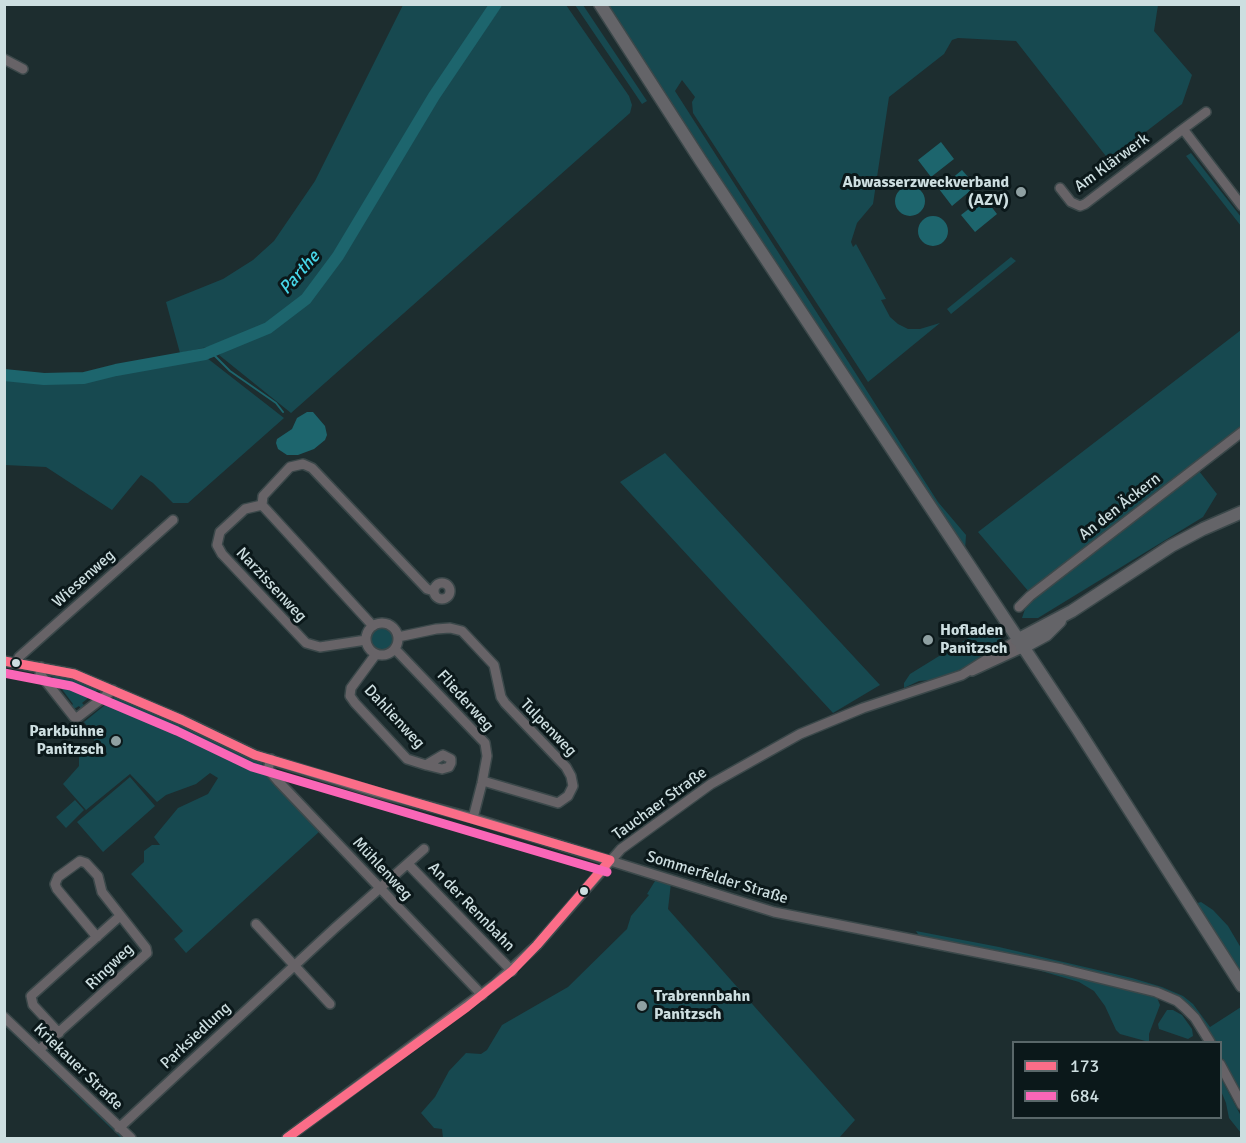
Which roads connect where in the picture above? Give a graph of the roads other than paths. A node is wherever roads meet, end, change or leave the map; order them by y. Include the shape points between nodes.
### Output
1 (600, 4) edge
2 (4, 59) edge
3 (23, 69) dead end
4 (1206, 112) dead end
5 (1183, 129) junction
6 (1060, 188) dead end
7 (1242, 206) edge
8 (1242, 432) edge
9 (262, 506) junction
10 (1242, 512) edge
11 (173, 520) dead end
12 (434, 591) dead end
13 (1019, 607) dead end
14 (1072, 610) junction
15 (373, 626) junction
16 (1046, 634) junction
17 (398, 637) junction
18 (366, 640) junction
19 (1020, 644) junction
20 (395, 649) junction
21 (376, 654) junction
22 (4, 661) edge
23 (18, 662) junction
24 (41, 667) junction
25 (1039, 672) junction
26 (113, 690) junction
27 (271, 759) junction
28 (426, 765) dead end
29 (483, 781) junction
30 (473, 818) junction
31 (424, 849) dead end
32 (610, 860) junction
33 (408, 864) junction
34 (380, 889) junction
35 (120, 916) junction
36 (256, 924) dead end
37 (96, 937) junction
38 (294, 966) junction
39 (512, 971) junction
40 (1242, 986) edge
41 (482, 996) junction
42 (330, 1004) dead end
43 (4, 1017) edge
44 (59, 1033) junction
45 (1208, 1041) edge
46 (39, 1050) junction
47 (1222, 1066) edge
48 (1242, 1105) edge
49 (120, 1128) junction
50 (131, 1138) edge
51 (287, 1138) edge

1 - 19 main road
2 - 3 street
4 - 5 street, Am Klärwerk
5 - 6 street, Am Klärwerk via 1085,204 1071,202
5 - 7 street
8 - 13 street, An den Äckern
9 - 12 street via 263,496 290,467 303,464 312,468 427,589
9 - 15 street
9 - 18 street, Narzissenweg via 246,508 220,532 217,541 222,554 306,643 320,647
10 - 14 main road via 1171,546
11 - 23 street, Wiesenweg via 19,657
14 - 16 main road
14 - 19 main road
15 - 17 street via 388,624
15 - 18 street
16 - 19 main road
16 - 25 main road via 1038,655
17 - 20 street
17 - 29 street, Tulpenweg via 436,629 462,631 494,665 505,703 566,767 573,786 558,803
18 - 21 street
19 - 25 main road
19 - 32 street, Tauchaer Straße via 981,668 862,708 800,734 711,784
20 - 21 street via 388,654
20 - 29 street, Fliederweg via 485,743
21 - 28 street, Dahlienweg via 351,688 350,696 407,759
22 - 23 street, Sommerfelder Straße
23 - 24 street, Sommerfelder Straße
24 - 26 street, Sommerfelder Straße via 74,674
24 - 26 street via 40,674 74,717
25 - 40 main road
26 - 27 street, Sommerfelder Straße
27 - 30 street, Sommerfelder Straße
27 - 34 street, Mühlenweg via 268,769
29 - 30 street, Fliederweg
30 - 32 street, Sommerfelder Straße
31 - 33 street, Parksiedlung
32 - 39 street, Tauchaer Straße
32 - 45 street, Sommerfelder Straße via 774,912 1062,969 1156,992 1185,1008
33 - 34 street, Parksiedlung
33 - 39 street, An der Rennbahn
34 - 38 street, Parksiedlung
34 - 41 street, Mühlenweg
35 - 37 street, Ringweg
35 - 37 street, Ringweg via 102,892 98,876 85,862 75,863 55,884
35 - 44 street, Ringweg via 147,953
36 - 38 street
37 - 44 street, Ringweg via 31,996 31,1002
38 - 42 street
38 - 49 street, Parksiedlung
39 - 41 street, Tauchaer Straße
41 - 51 street, Tauchaer Straße
43 - 46 street, Kriekauer Straße
44 - 46 street, Ringweg
46 - 49 street, Kriekauer Straße
47 - 48 street
49 - 50 street, Kriekauer Straße

